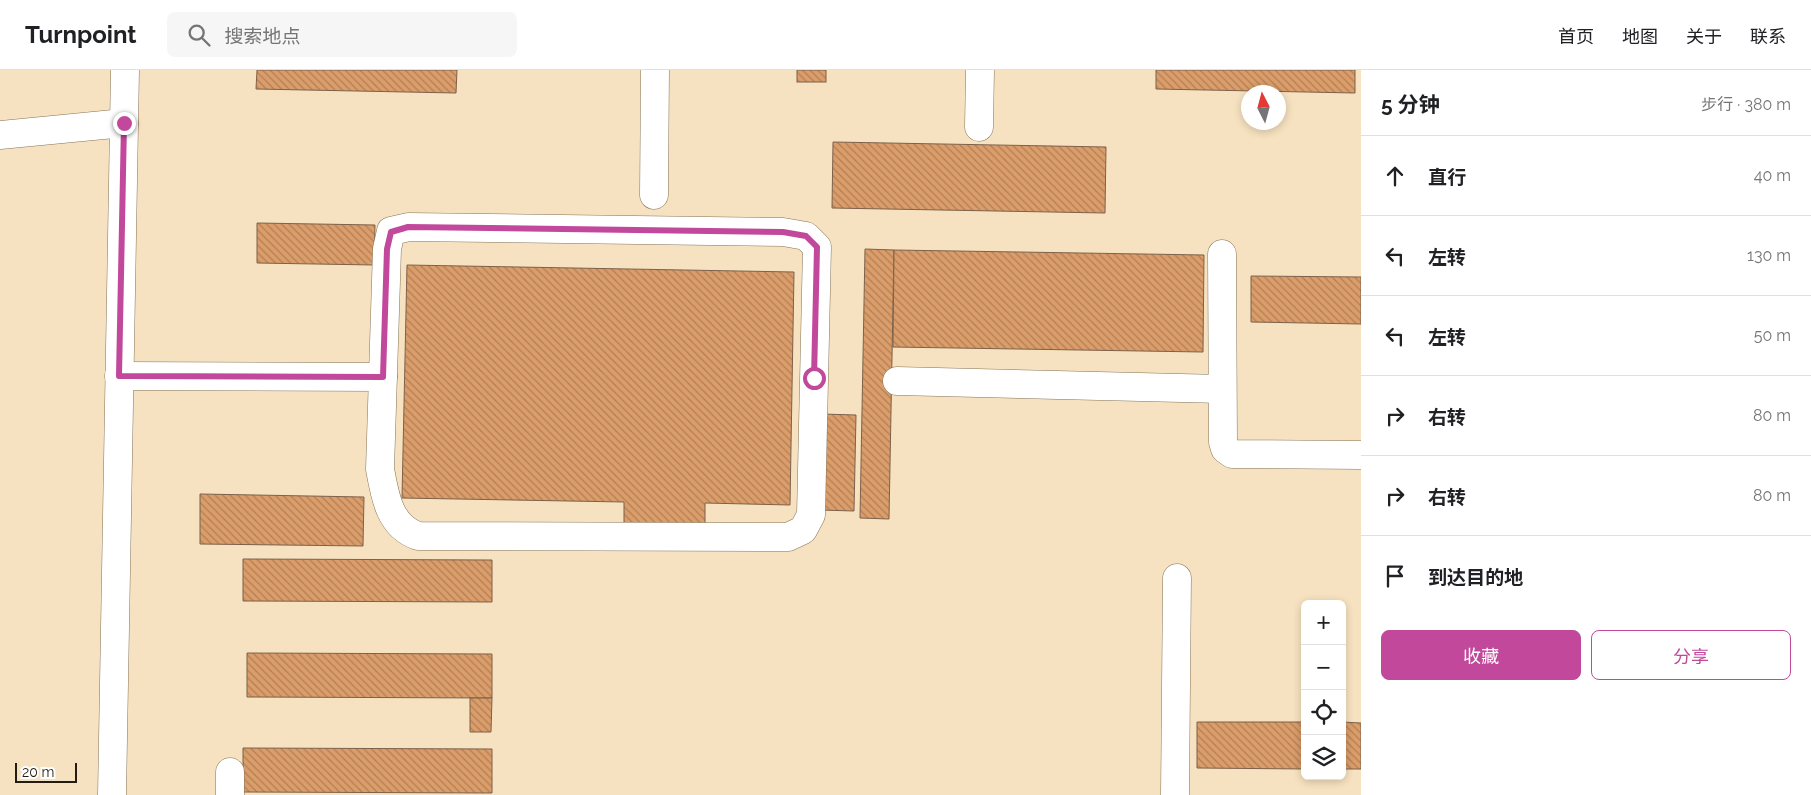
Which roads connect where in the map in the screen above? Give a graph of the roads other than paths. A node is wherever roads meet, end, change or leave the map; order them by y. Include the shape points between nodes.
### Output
1 (125, 70) edge
2 (655, 70) edge
3 (980, 70) edge
4 (124, 123) junction
5 (979, 127) dead end
6 (0, 136) edge
7 (654, 196) dead end
8 (1222, 254) dead end
9 (119, 376) junction
10 (383, 377) junction
11 (897, 381) dead end
12 (1222, 389) junction
13 (1361, 455) edge
14 (1177, 578) dead end
15 (112, 795) edge
16 (1175, 795) edge

1 - 4 street
2 - 7 street
3 - 5 street
4 - 6 street
4 - 9 street
8 - 12 street
9 - 10 street
9 - 15 street
10 - 10 street via 380,470 392,516 407,532 418,536 788,537 803,530 812,515 817,247 806,236 783,232 408,227 391,232 387,249
11 - 12 street
12 - 13 street via 1223,442 1225,449 1232,454
14 - 16 street

